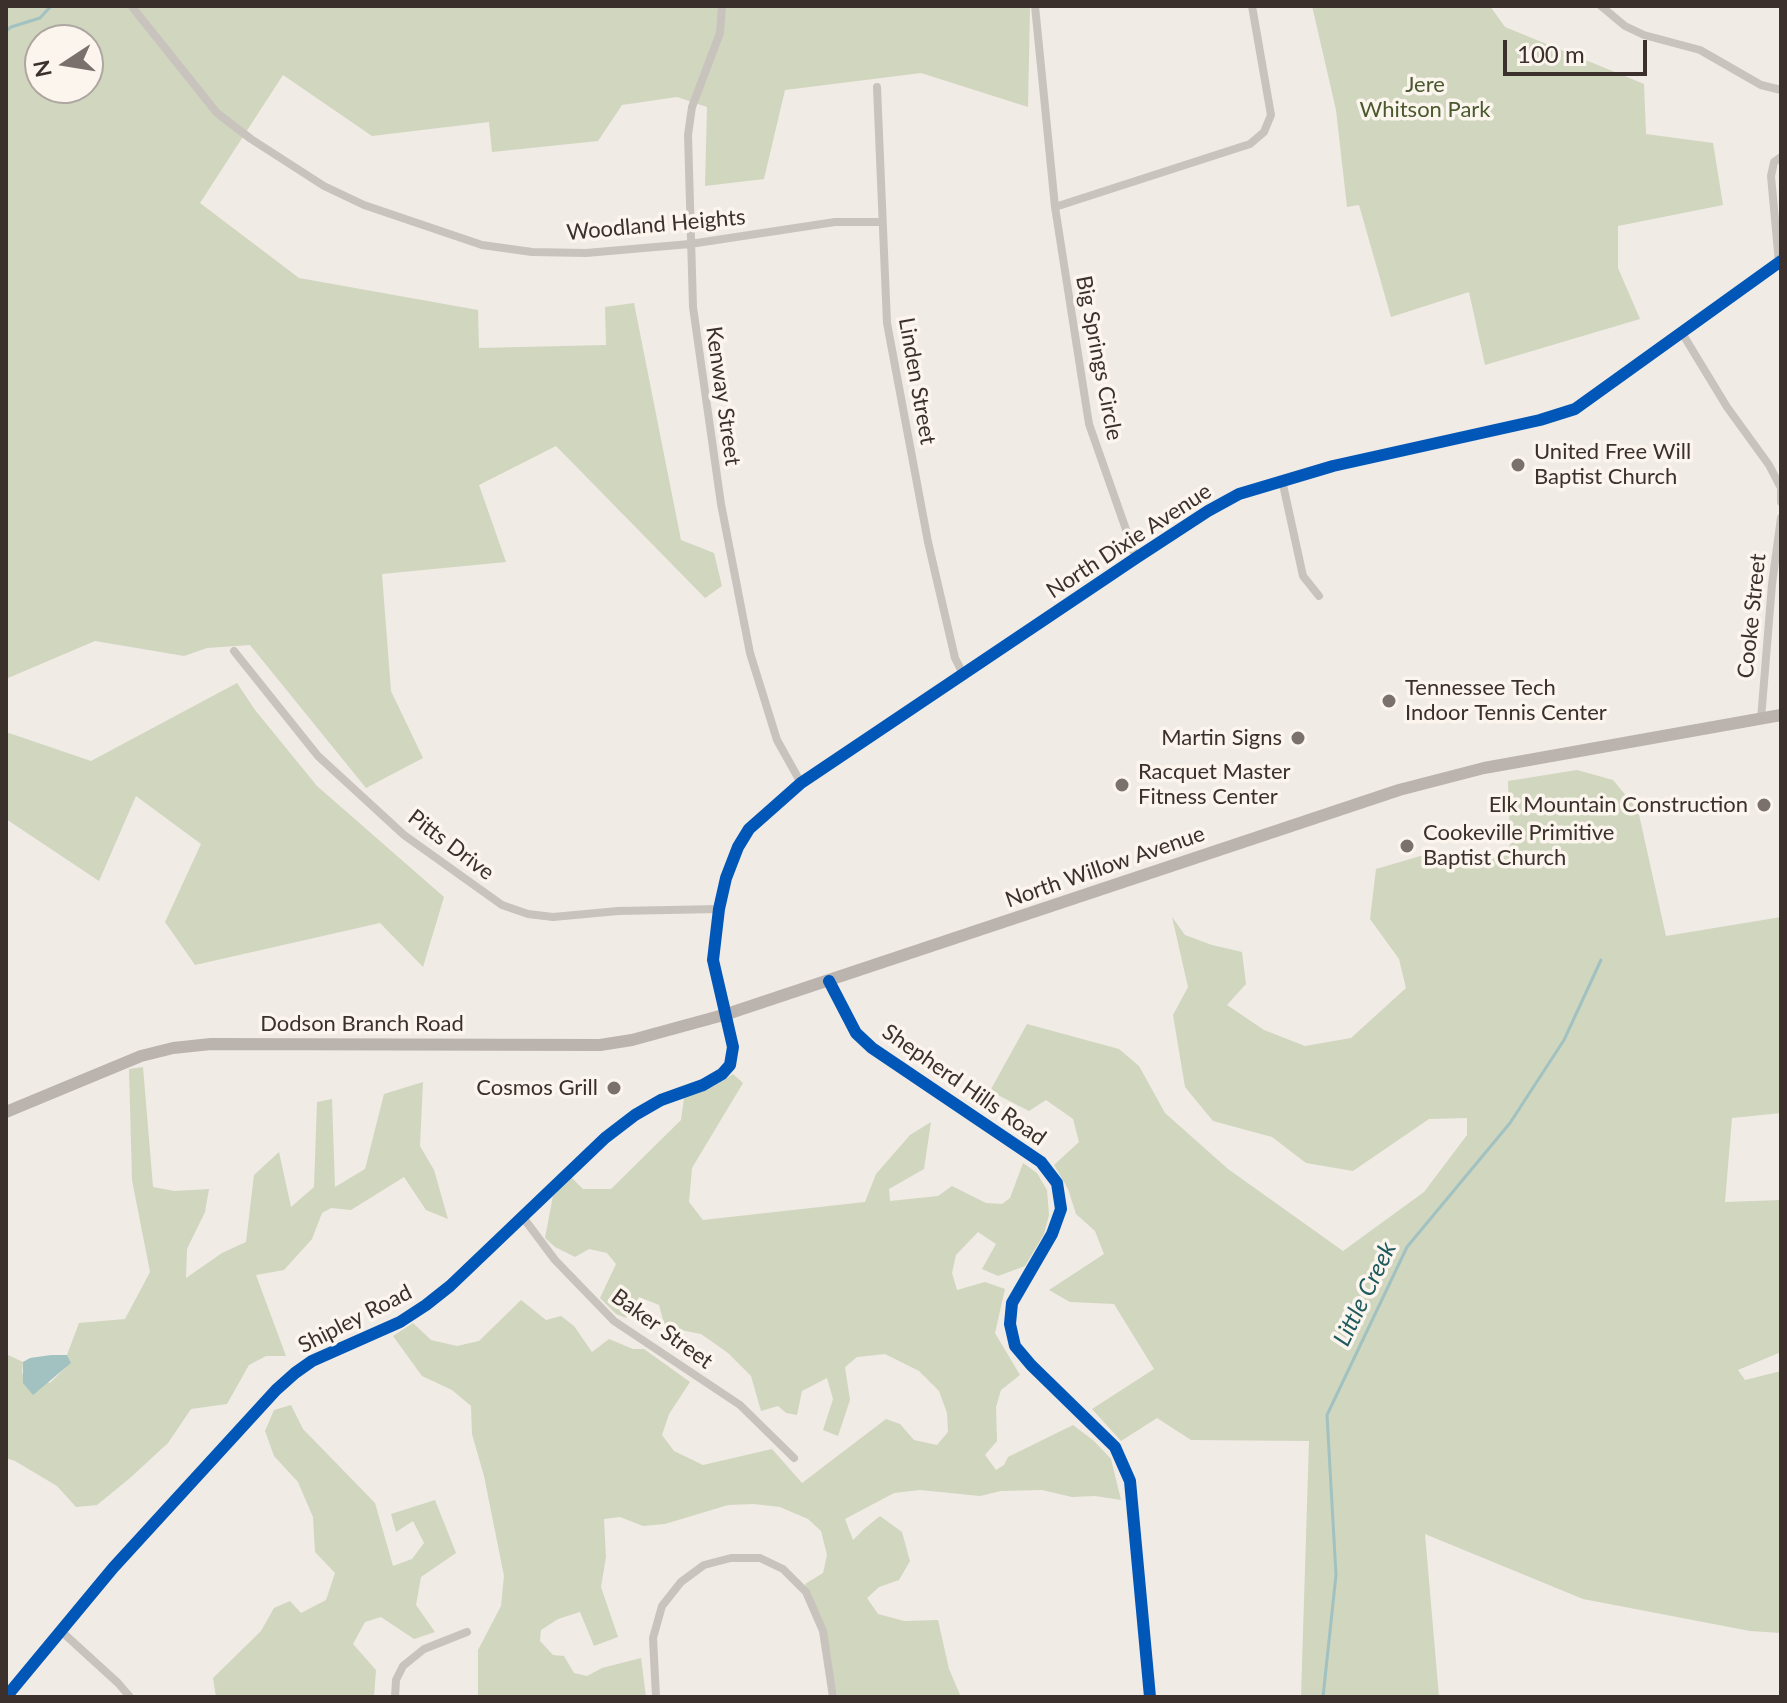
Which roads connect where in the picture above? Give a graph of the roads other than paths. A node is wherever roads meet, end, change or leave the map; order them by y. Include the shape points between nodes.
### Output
1 (722, 6) edge
2 (1035, 6) edge
3 (1252, 6) edge
4 (1601, 6) edge
5 (133, 8) edge
6 (877, 87) dead end
7 (1781, 90) edge
8 (1781, 157) edge
9 (1055, 207) junction
10 (882, 222) junction
11 (690, 244) junction
12 (1780, 262) edge
13 (1682, 333) junction
14 (1282, 480) junction
15 (1781, 502) edge
16 (1781, 518) edge
17 (1136, 558) junction
18 (1319, 596) dead end
19 (234, 651) dead end
20 (964, 676) junction
21 (1781, 715) edge
22 (1761, 719) junction
23 (801, 783) junction
24 (719, 909) junction
25 (829, 981) junction
26 (727, 1014) junction
27 (6, 1112) edge
28 (522, 1216) junction
29 (794, 1458) dead end
30 (61, 1631) junction
31 (467, 1632) dead end
32 (6, 1697) edge
33 (130, 1697) edge
34 (395, 1697) edge
35 (656, 1697) edge
36 (833, 1697) edge
37 (1150, 1697) edge

1 - 11 street, Kenway Street via 720,33 692,107 688,135
2 - 9 street, Big Springs Circle
3 - 9 street via 1271,115 1264,132 1250,144
4 - 7 street via 1644,35 1700,50 1761,85
5 - 11 street, Woodland Heights via 217,113 324,186 364,205 482,245 519,250 586,253
6 - 10 street, Linden Street
8 - 12 street via 1771,176
9 - 17 street, Big Springs Circle via 1089,424
10 - 11 street, Woodland Heights via 835,222
10 - 20 street, Linden Street via 887,323 928,542 955,658
11 - 23 street, Kenway Street via 699,360 750,653 777,740
12 - 13 street, North Dixie Avenue
13 - 14 street, North Dixie Avenue via 1575,409
13 - 15 street via 1769,465 1781,488
14 - 17 street, North Dixie Avenue via 1239,494
14 - 18 street via 1303,576
16 - 22 street, Cooke Street
17 - 20 street, North Dixie Avenue
19 - 24 street, Pitts Drive via 318,756 404,835 502,905 553,917
20 - 23 street, North Dixie Avenue
21 - 22 main road, North Willow Avenue
22 - 25 main road, North Willow Avenue via 1484,768 1399,790
23 - 24 street, North Dixie Avenue via 744,838
24 - 26 street, North Dixie Avenue via 713,960
25 - 26 main road, North Willow Avenue
25 - 37 street, Shepherd Hills Road via 856,1033 872,1048 1041,1162 1057,1183 1061,1209 1012,1303 1010,1324 1015,1346 1115,1447 1130,1481
26 - 27 main road, Dodson Branch Road via 600,1045 173,1048
26 - 28 street, Shipley Road via 733,1047 730,1065 722,1074 635,1115
28 - 29 street, Baker Street via 555,1260 614,1321 740,1405
28 - 30 street, Shipley Road via 426,1305 312,1361 276,1390
30 - 32 street, Shipley Road
30 - 33 street
31 - 34 street via 424,1649 403,1666
35 - 36 street via 653,1638 662,1606 704,1565 731,1558 760,1558 783,1569 806,1592 823,1631

